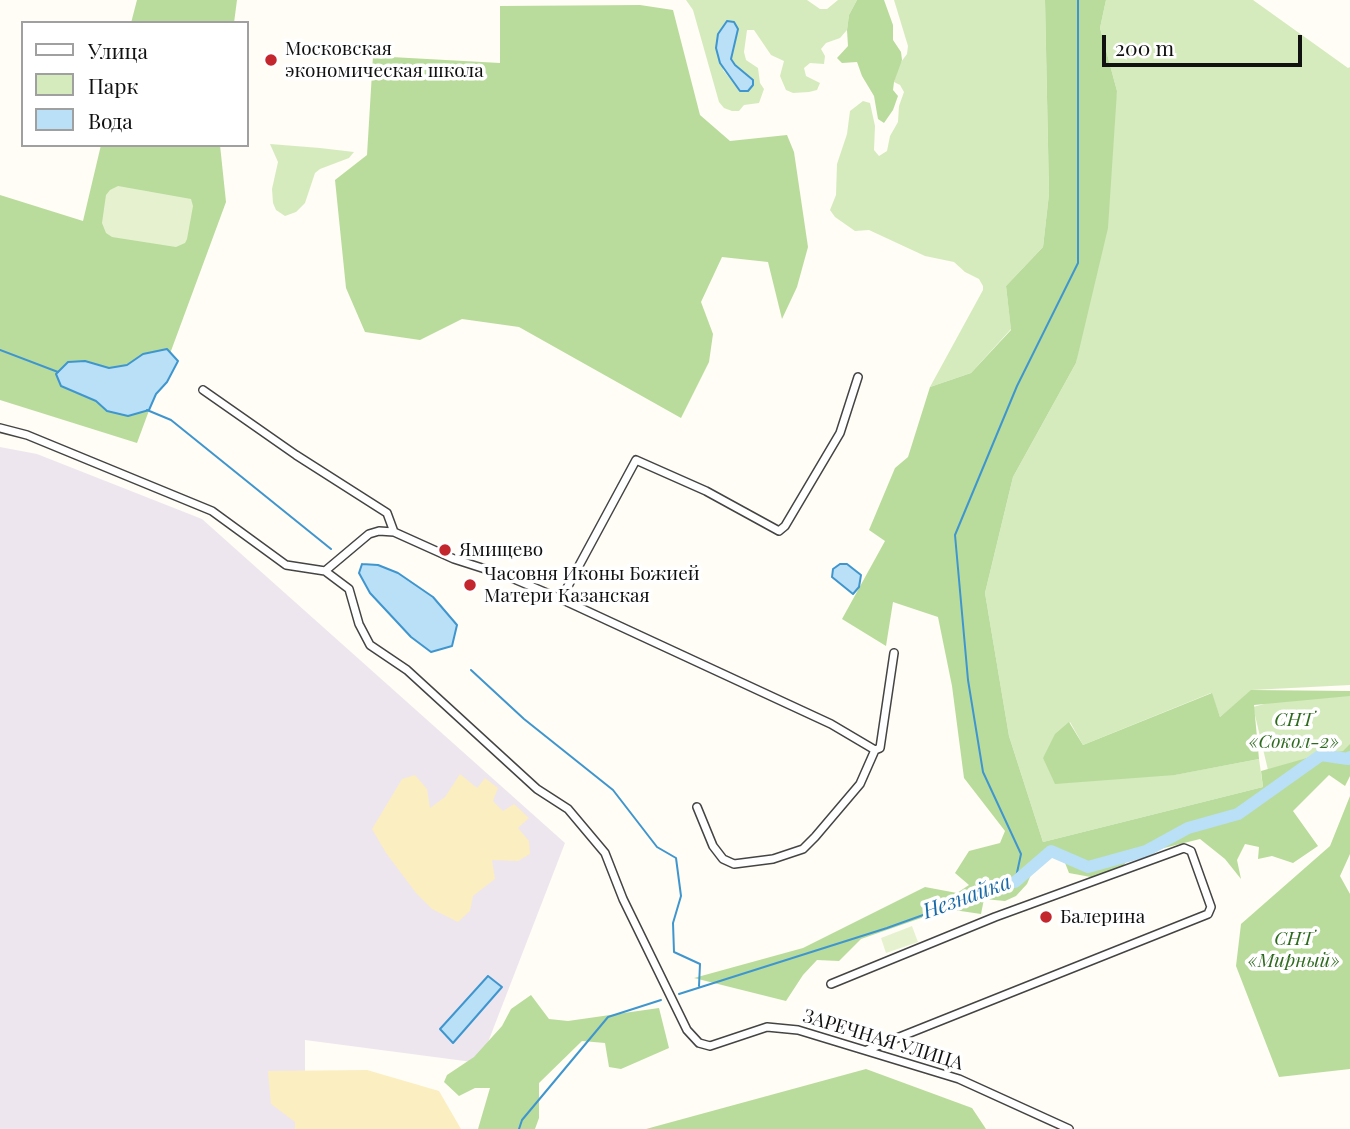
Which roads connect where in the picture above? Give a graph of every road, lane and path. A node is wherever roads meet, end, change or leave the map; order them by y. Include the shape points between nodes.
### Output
1 (858, 377) dead end
2 (203, 390) dead end
3 (0, 428) edge
4 (394, 532) junction
5 (325, 571) junction
6 (561, 599) junction
7 (894, 653) dead end
8 (875, 750) junction
9 (697, 807) dead end
10 (831, 984) dead end
11 (866, 1050) junction
12 (1069, 1129) edge

1 - 6 street via 840,433 779,531 636,460
2 - 4 street via 387,513
3 - 5 street via 212,511 286,565
4 - 5 street via 369,534
4 - 6 street
5 - 11 street, ЗАРЕЧНАЯ УЛИЦА via 349,589 370,645 407,670 537,789 568,809 605,853 623,899 694,1040 705,1046 775,1027
6 - 8 street via 831,723
7 - 8 street via 886,719 880,748
8 - 9 street via 860,784 815,837 803,849 773,859 734,864 723,859
10 - 11 street via 1008,912 1184,848 1191,850 1211,906 1208,914
11 - 12 street, ЗАРЕЧНАЯ УЛИЦА via 959,1079

